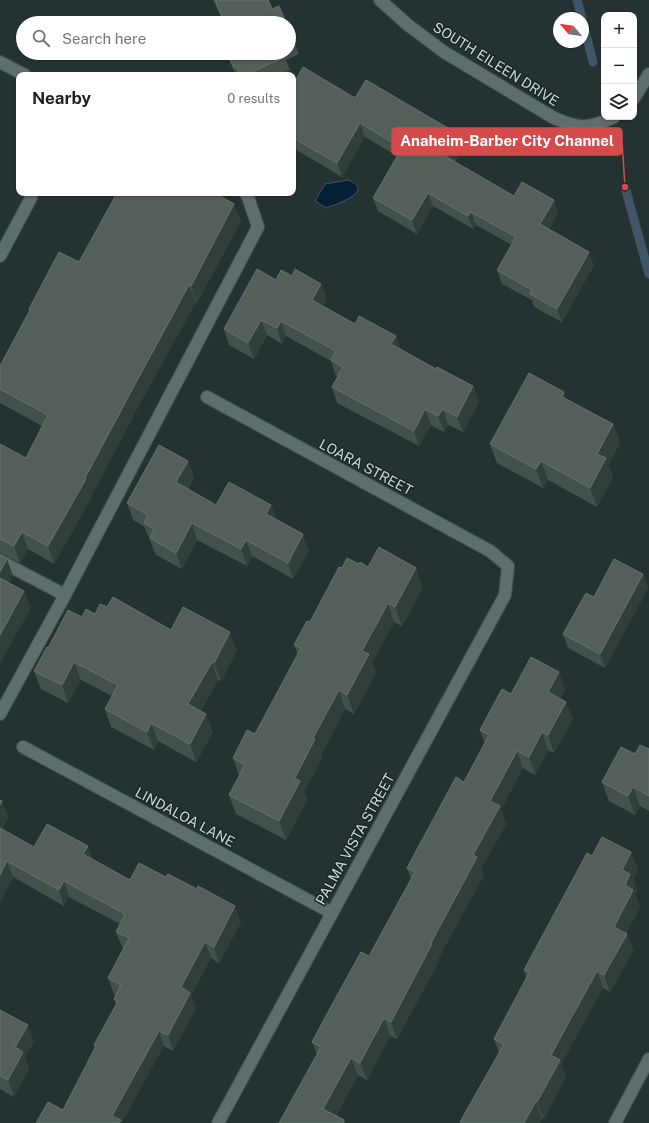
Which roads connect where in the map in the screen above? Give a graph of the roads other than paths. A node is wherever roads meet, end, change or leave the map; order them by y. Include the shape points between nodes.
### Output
1 (380, 0) edge
2 (0, 62) edge
3 (19, 72) edge
4 (649, 74) edge
5 (637, 93) edge
6 (607, 120) edge
7 (248, 196) edge
8 (31, 198) dead end
9 (0, 256) edge
10 (207, 398) dead end
11 (0, 561) edge
12 (508, 566) joint
13 (65, 595) junction
14 (0, 714) edge
15 (23, 747) dead end
16 (332, 913) junction
17 (649, 1059) edge
18 (218, 1123) edge
19 (615, 1123) edge

1 - 6 street, SOUTH EILEEN DRIVE via 444,52 554,118 572,125 585,126
2 - 3 street
4 - 5 street
7 - 13 street via 258,227
8 - 9 street
10 - 12 street, LOARA STREET via 490,551
11 - 13 street
12 - 16 street, PALMA VISTA STREET via 505,595
13 - 14 street
15 - 16 street, LINDALOA LANE
16 - 18 street, PALMA VISTA STREET
17 - 19 street

